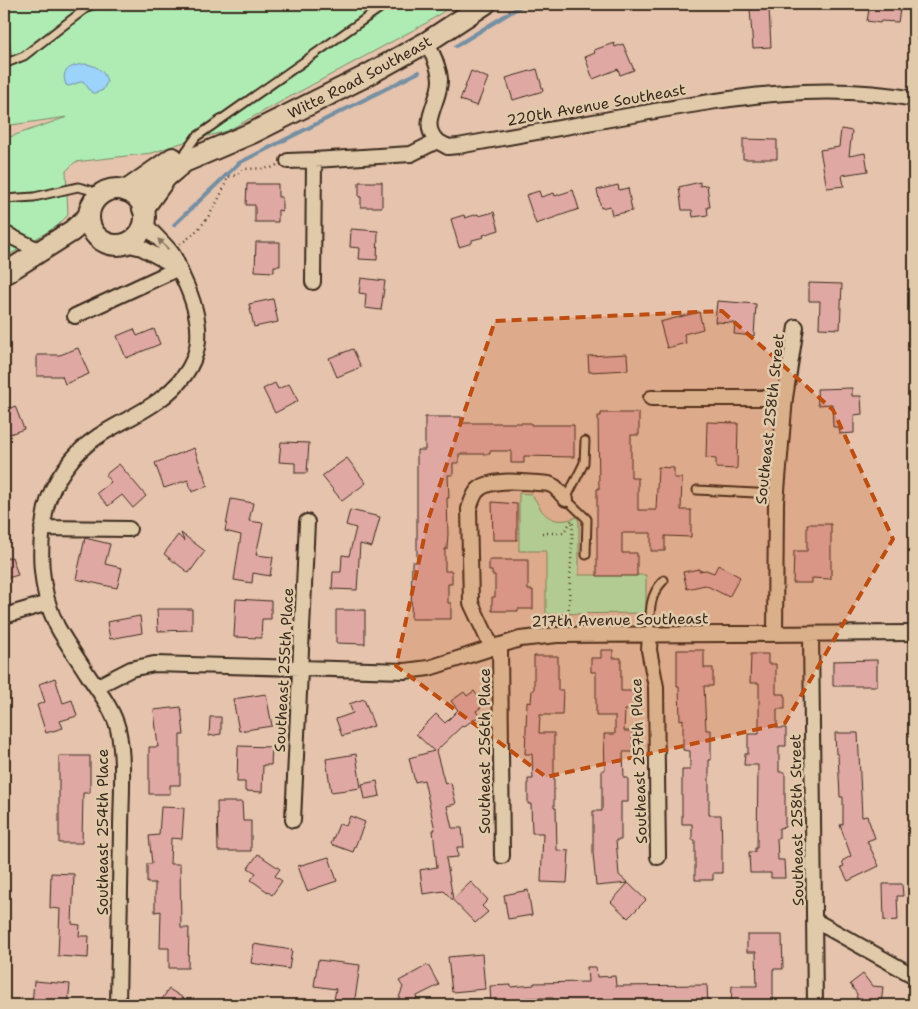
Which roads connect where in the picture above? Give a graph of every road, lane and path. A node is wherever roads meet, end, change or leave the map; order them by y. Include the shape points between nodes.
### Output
1 (95, 4) edge
2 (386, 4) edge
3 (485, 4) edge
4 (427, 42) junction
5 (4, 64) edge
6 (914, 99) edge
7 (437, 141) junction
8 (228, 142) junction
9 (186, 151) junction
10 (314, 160) junction
11 (288, 161) joint
12 (126, 191) junction
13 (97, 198) junction
14 (4, 199) edge
15 (143, 215) junction
16 (89, 216) junction
17 (4, 233) edge
18 (96, 236) junction
19 (160, 241) junction
20 (126, 244) junction
21 (45, 248) junction
22 (178, 268) junction
23 (4, 274) edge
24 (313, 282) dead end
25 (75, 316) dead end
26 (796, 327) dead end
27 (650, 398) dead end
28 (785, 398) junction
29 (585, 441) dead end
30 (697, 490) dead end
31 (776, 494) junction
32 (566, 499) junction
33 (573, 519) junction
34 (307, 522) dead end
35 (42, 528) junction
36 (129, 529) dead end
37 (542, 533) dead end
38 (586, 554) dead end
39 (664, 580) dead end
40 (48, 603) junction
41 (4, 616) edge
42 (914, 633) edge
43 (650, 634) junction
44 (775, 634) junction
45 (811, 634) junction
46 (567, 635) junction
47 (496, 647) junction
48 (300, 669) junction
49 (96, 686) junction
50 (294, 820) dead end
51 (502, 856) dead end
52 (658, 858) dead end
53 (814, 920) junction
54 (914, 976) edge
55 (118, 1005) edge
56 (815, 1005) edge

1 - 5 lane via 24,56
2 - 9 lane via 196,137
3 - 4 street, Witte Road Southeast
4 - 7 street via 439,68 439,93 429,128
4 - 8 street, Witte Road Southeast via 362,78
6 - 7 street, 220th Avenue Southeast via 840,90 776,92 458,146 448,147
7 - 10 street via 411,154
8 - 9 street, Witte Road Southeast
8 - 15 street, Witte Road Southeast via 184,162 166,177
9 - 12 street, Witte Road Southeast
10 - 11 street
10 - 24 street
11 - 19 path via 271,168 243,169 228,177 221,196 200,229 180,244 169,233
12 - 13 street, Witte Road Southeast via 110,190
12 - 15 street via 133,195
13 - 14 lane via 90,190 78,187 34,197
13 - 16 street
15 - 19 street, Southeast 254th Place
15 - 20 street, Witte Road Southeast via 140,232
16 - 18 street
16 - 21 street
17 - 21 street
18 - 20 street via 110,244
18 - 21 street
22 -> 19 street, Southeast 254th Place via 173,254
20 - 22 street via 142,248
21 - 23 street
22 - 25 street
22 - 35 street, Southeast 254th Place via 190,294 199,327 194,360 158,402 96,437 71,459 47,504
26 - 28 street, Southeast 258th Street
27 - 28 street
28 - 31 street, Southeast 258th Street
29 - 32 lane via 584,463
30 - 31 lane
31 - 44 street, Southeast 258th Street
32 - 33 path
32 - 38 lane via 587,519
32 - 47 street, Southeast 256th Place via 549,484 495,482 477,492 469,509 470,593 474,612
33 - 37 path via 563,533
33 - 46 path
34 - 48 street, Southeast 255th Place
35 - 36 street
35 - 40 street, Southeast 254th Place via 42,570
39 - 43 lane via 656,588 650,605
40 - 41 street
40 - 49 street, Southeast 254th Place via 57,625
42 - 45 street, 217th Avenue Southeast
43 - 44 street, 217th Avenue Southeast
43 - 46 street, 217th Avenue Southeast
43 - 52 street, Southeast 257th Place via 649,650 656,687
44 - 45 street, 217th Avenue Southeast
45 - 53 street, Southeast 258th Street
46 - 47 street, 217th Avenue Southeast via 520,639
47 - 48 street, 217th Avenue Southeast via 428,668 405,671
47 - 51 street, Southeast 256th Place
48 - 49 street, 217th Avenue Southeast via 154,664 131,669
48 - 50 street, Southeast 255th Place
49 - 55 street, Southeast 254th Place via 118,729 121,758
53 - 54 street
53 - 56 street, Southeast 258th Street

